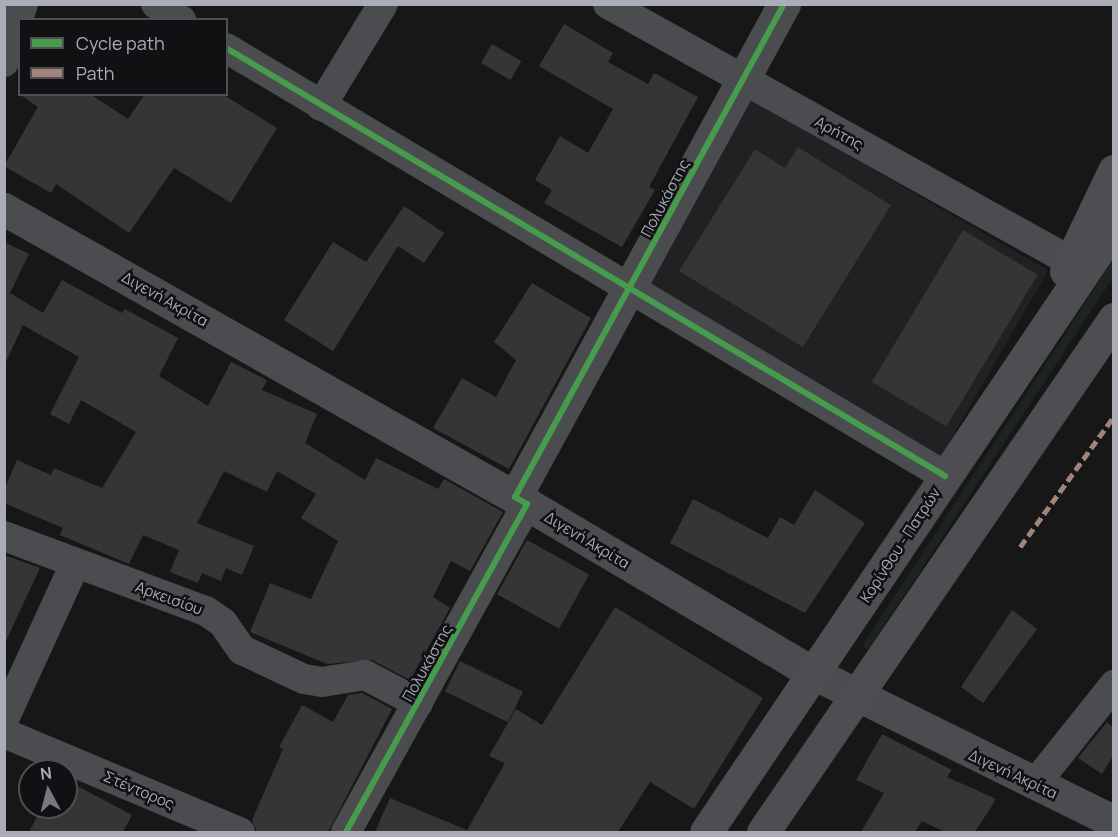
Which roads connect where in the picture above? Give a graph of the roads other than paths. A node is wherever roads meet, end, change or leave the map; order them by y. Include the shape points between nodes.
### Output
1 (156, 4) edge
2 (383, 4) edge
3 (608, 4) edge
4 (784, 4) edge
5 (178, 18) edge
6 (18, 19) edge
7 (228, 49) edge
8 (4, 62) edge
9 (743, 79) junction
10 (321, 106) junction
11 (1113, 171) edge
12 (4, 209) edge
13 (1113, 228) edge
14 (1070, 261) junction
15 (630, 289) junction
16 (1113, 319) edge
17 (1113, 332) edge
18 (1036, 345) junction
19 (1089, 358) junction
20 (945, 476) junction
21 (521, 501) junction
22 (4, 537) edge
23 (75, 564) junction
24 (815, 674) junction
25 (1113, 685) edge
26 (857, 697) junction
27 (418, 703) junction
28 (4, 719) edge
29 (4, 733) edge
30 (1035, 784) junction
31 (1113, 822) edge
32 (240, 832) edge
33 (346, 832) edge
34 (706, 832) edge
35 (763, 832) edge

1 - 5 street
2 - 10 street
3 - 9 street, Αρήτης
4 - 9 street, Πολυκάστης
6 - 8 street
7 - 10 street
9 - 14 street, Αρήτης
9 - 15 street, Πολυκάστης
10 - 15 street
11 - 14 highway
12 - 21 street, Διγενή Ακρίτα
13 - 18 highway, Κορίνθου - Πατρών
14 - 18 highway
15 - 20 street
15 - 21 street, Πολυκάστης
16 - 19 highway
17 - 19 highway
18 - 20 highway, Κορίνθου - Πατρών
19 - 26 highway
20 - 24 highway, Κορίνθου - Πατρών
21 - 24 street, Διγενή Ακρίτα
21 - 27 street, Πολυκάστης
22 - 23 street, Αρκεισίου
23 - 27 street, Αρκεισίου via 206,611 224,622 242,650 304,679 322,682 365,675
23 - 28 street
24 - 26 street, Διγενή Ακρίτα
24 - 34 highway, Κορίνθου - Πατρών
25 - 30 street
26 - 30 street, Διγενή Ακρίτα
26 - 35 highway
27 - 33 street, Πολυκάστης
29 - 32 street, Στέντορος
30 - 31 street, Διγενή Ακρίτα

